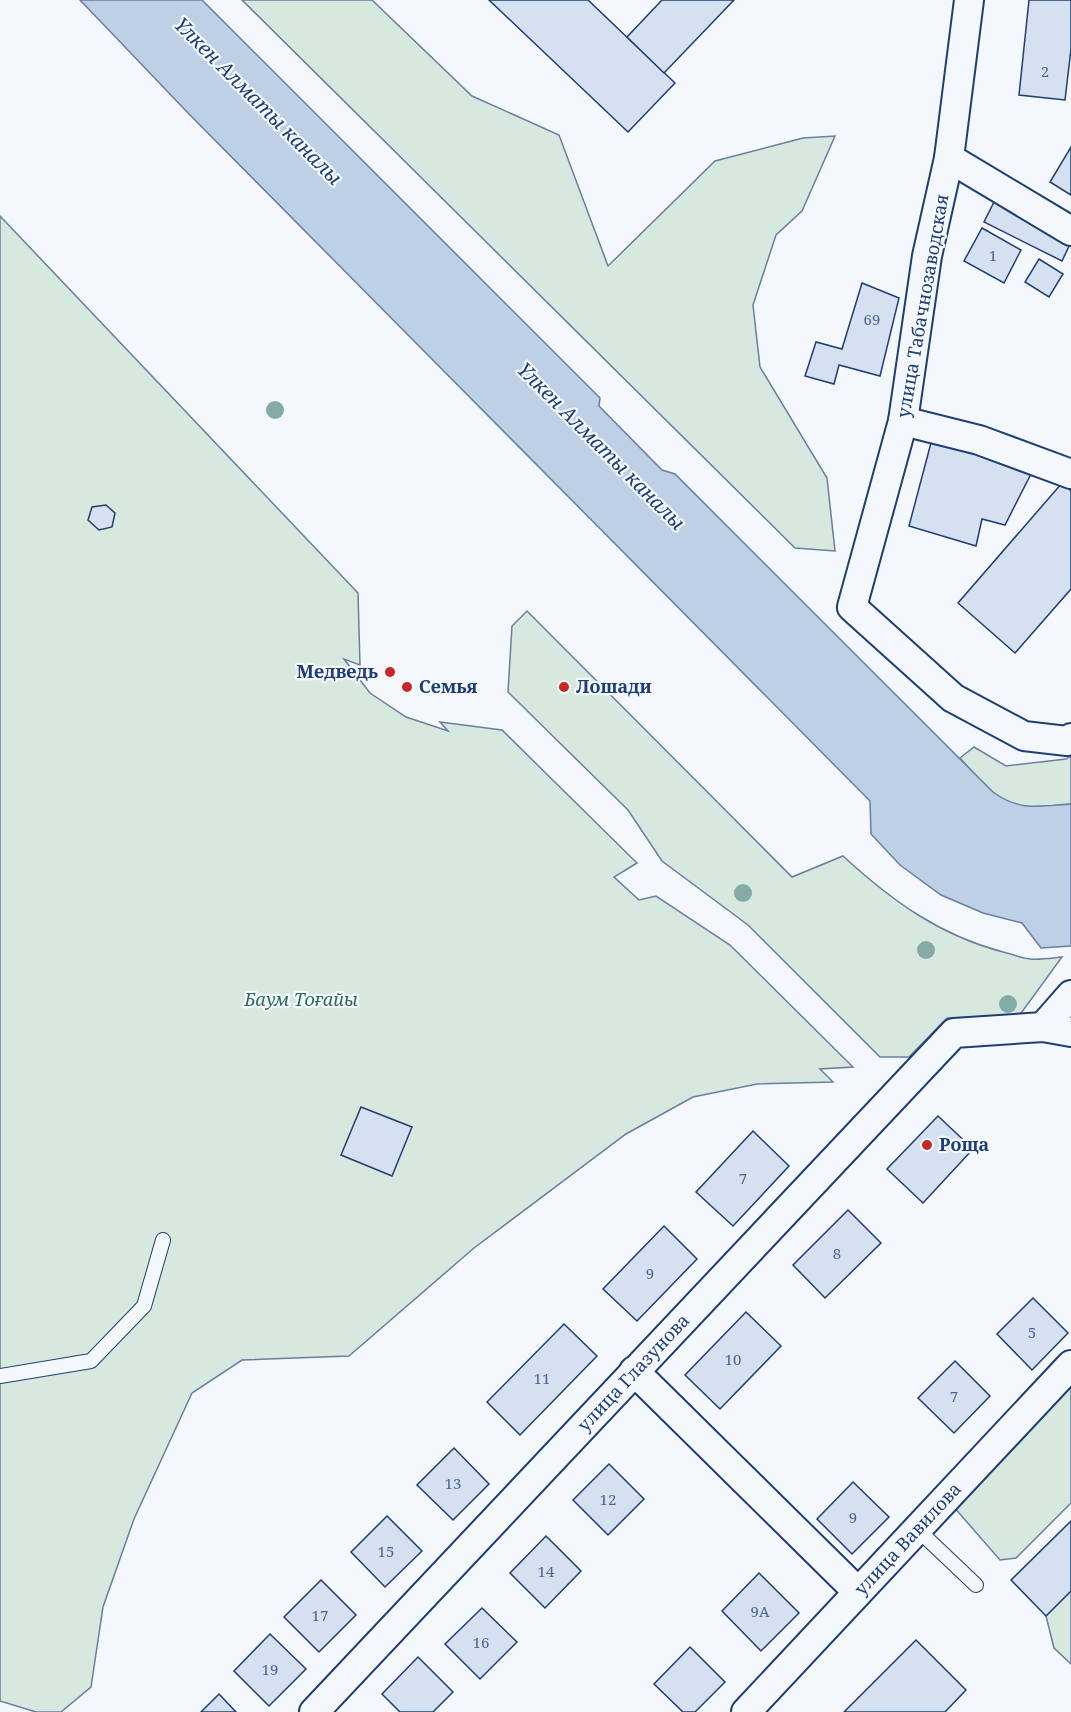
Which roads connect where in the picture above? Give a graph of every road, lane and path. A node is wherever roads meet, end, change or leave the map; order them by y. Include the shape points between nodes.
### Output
1 (969, 0) edge
2 (949, 158) junction
3 (1071, 231) edge
4 (903, 421) junction
5 (1071, 474) edge
6 (1071, 738) edge
7 (1071, 995) edge
8 (1043, 1027) junction
9 (1071, 1032) edge
10 (163, 1240) dead end
11 (1071, 1365) edge
12 (634, 1371) junction
13 (0, 1376) edge
14 (917, 1529) junction
15 (976, 1585) dead end
16 (857, 1591) junction
17 (314, 1712) edge
18 (746, 1712) edge

1 - 2 street, улица Табачнозаводская
2 - 3 street
2 - 4 street, улица Табачнозаводская via 927,256
4 - 5 street via 979,440
4 - 6 street, улица Табачнозаводская via 852,607 953,698 1024,736 1067,741
7 - 8 street
8 - 9 street
8 - 12 street, улица Глазунова via 954,1033
10 - 13 lane via 144,1306 91,1361
11 - 14 street, улица Вавилова
12 - 16 street
12 - 17 street, улица Глазунова
14 - 15 lane
14 - 16 street, улица Вавилова
16 - 18 street, улица Вавилова

